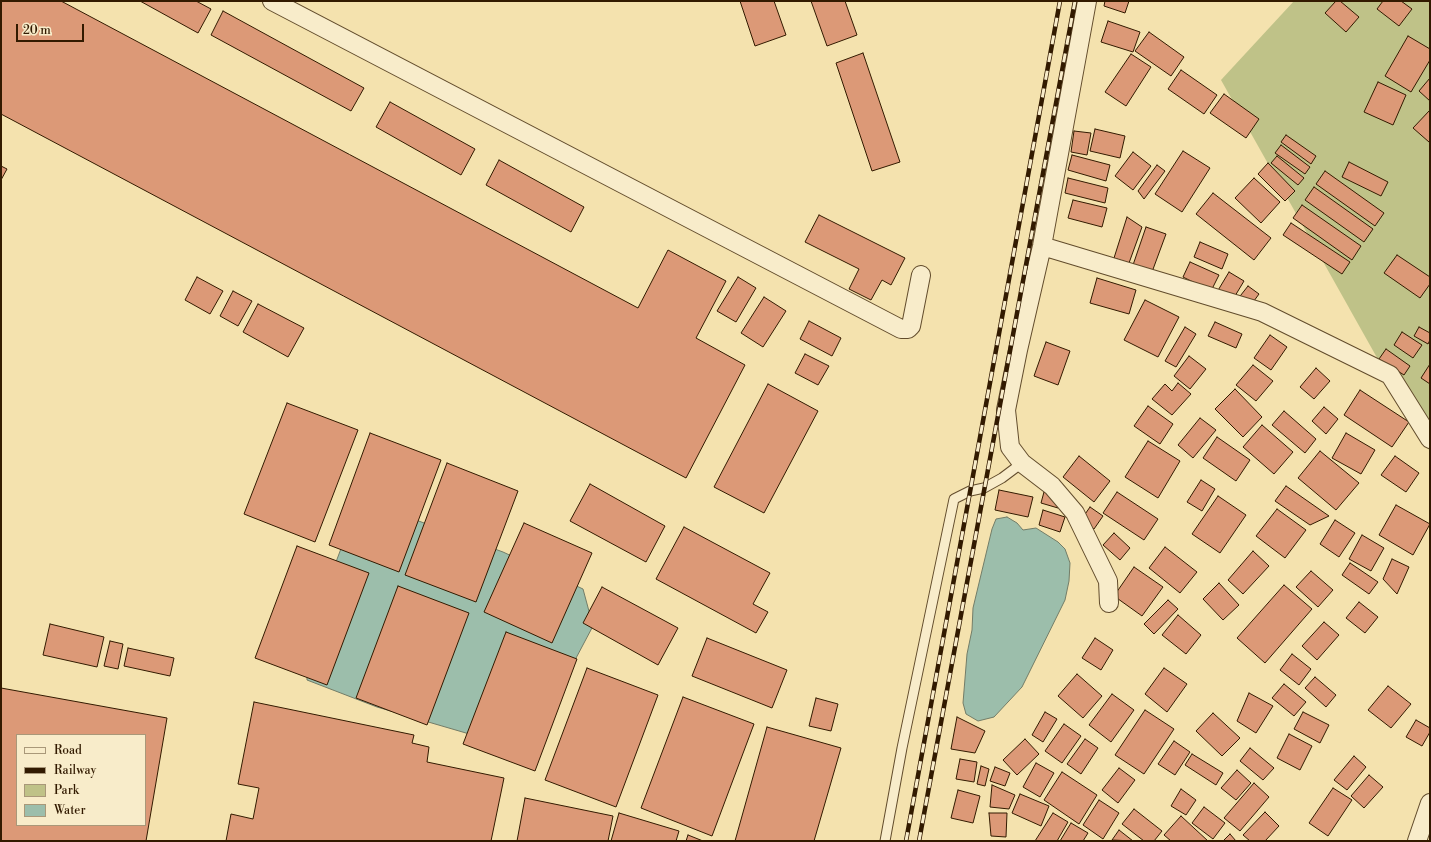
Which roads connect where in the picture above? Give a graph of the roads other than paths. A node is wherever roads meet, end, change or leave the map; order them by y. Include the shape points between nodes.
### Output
1 (272, 1) edge
2 (1087, 1) edge
3 (1042, 246) junction
4 (921, 275) dead end
5 (1430, 439) edge
6 (1022, 463) junction
7 (1109, 603) dead end
8 (1430, 803) edge
9 (884, 841) edge
10 (1417, 841) edge

1 - 4 street via 901,329 908,329 911,326
2 - 3 street
3 - 5 street via 1262,312 1390,375
3 - 6 street via 1006,410 1010,446
6 - 7 street via 1052,486 1074,513 1108,580
6 - 9 lane via 984,488 970,491 954,500
8 - 10 street

